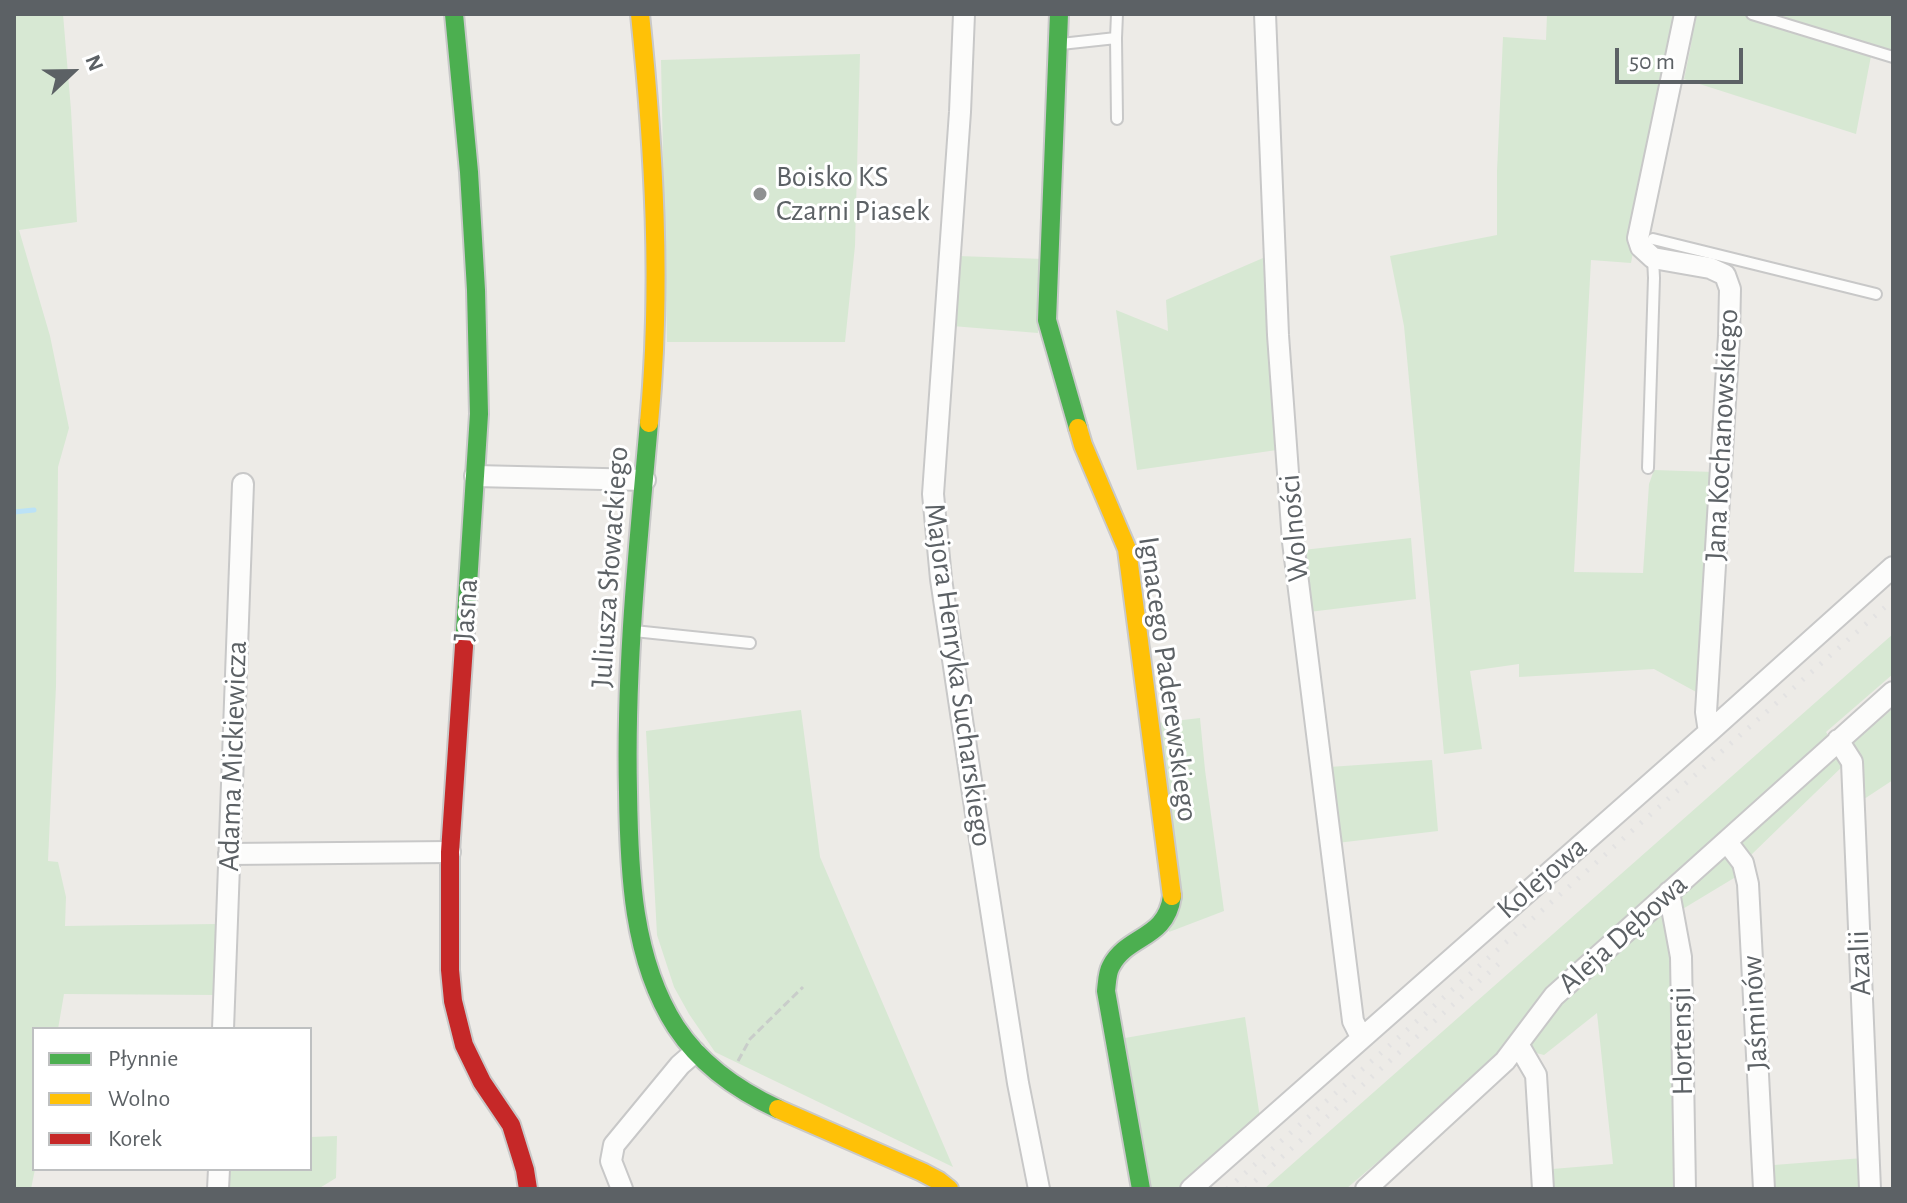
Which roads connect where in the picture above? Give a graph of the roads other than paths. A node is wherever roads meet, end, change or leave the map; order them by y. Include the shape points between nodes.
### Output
1 (454, 14) edge
2 (640, 14) edge
3 (964, 14) edge
4 (1059, 14) edge
5 (1117, 14) edge
6 (1265, 14) edge
7 (1685, 14) edge
8 (1752, 14) edge
9 (1116, 38) junction
10 (1059, 44) junction
11 (1893, 57) edge
12 (1117, 119) dead end
13 (1653, 248) junction
14 (1730, 267) junction
15 (1876, 294) dead end
16 (1648, 468) dead end
17 (475, 476) junction
18 (645, 480) junction
19 (243, 484) dead end
20 (1893, 567) edge
21 (632, 631) junction
22 (750, 643) dead end
23 (1893, 692) edge
24 (1709, 732) junction
25 (1838, 740) junction
26 (1727, 842) junction
27 (450, 852) junction
28 (229, 854) junction
29 (1669, 892) junction
30 (1645, 914) junction
31 (1674, 925) junction
32 (223, 1027) edge
33 (1361, 1037) junction
34 (1518, 1044) junction
35 (695, 1052) junction
36 (1371, 1187) edge
37 (528, 1189) edge
38 (622, 1189) edge
39 (949, 1189) edge
40 (1039, 1189) edge
41 (1141, 1189) edge
42 (1191, 1189) edge
43 (1543, 1189) edge
44 (1685, 1189) edge
45 (1764, 1189) edge
46 (1870, 1189) edge

1 - 17 street, Jasna via 476,290
2 - 18 street, Juliusza Słowackiego via 656,277
3 - 40 street, Majora Henryka Sucharskiego via 933,494 978,829
4 - 10 street, Ignacego Paderewskiego
5 - 9 lane
6 - 33 street, Wolności via 1278,335 1293,542 1353,1021
7 - 13 street via 1638,238 1641,247
8 - 11 lane
9 - 10 lane
9 - 12 lane
10 - 41 street, Ignacego Paderewskiego via 1047,320 1083,445 1127,549 1172,898 1167,917 1109,968 1106,991
13 - 14 street, Jana Kochanowskiego via 1710,268
13 - 16 lane
14 - 15 lane
14 - 24 street, Jana Kochanowskiego
17 - 18 street
17 - 27 street, Jasna
18 - 21 street, Juliusza Słowackiego
19 - 28 street, Adama Mickiewicza
20 - 24 street, Kolejowa
21 - 22 lane
21 - 35 street, Juliusza Słowackiego via 627,734 632,891 651,974
23 - 25 street, Aleja Dębowa
24 - 33 street, Kolejowa
25 - 26 street, Aleja Dębowa
25 - 46 street, Azalii via 1852,762
26 - 29 street, Aleja Dębowa
26 - 45 street, Jaśminów via 1743,863 1748,884
27 - 28 street
27 - 37 street, Jasna via 453,1001 464,1045 511,1125
28 - 32 street, Adama Mickiewicza
29 - 30 street, Aleja Dębowa
29 - 31 street, Hortensji
30 - 31 street
30 - 34 street, Aleja Dębowa via 1554,996
31 - 44 street, Hortensji via 1681,957
33 - 42 street, Kolejowa
34 - 36 street, Aleja Dębowa
34 - 43 street via 1536,1075
35 - 38 street via 614,1145 611,1161
35 - 39 street, Juliusza Słowackiego via 740,1090

